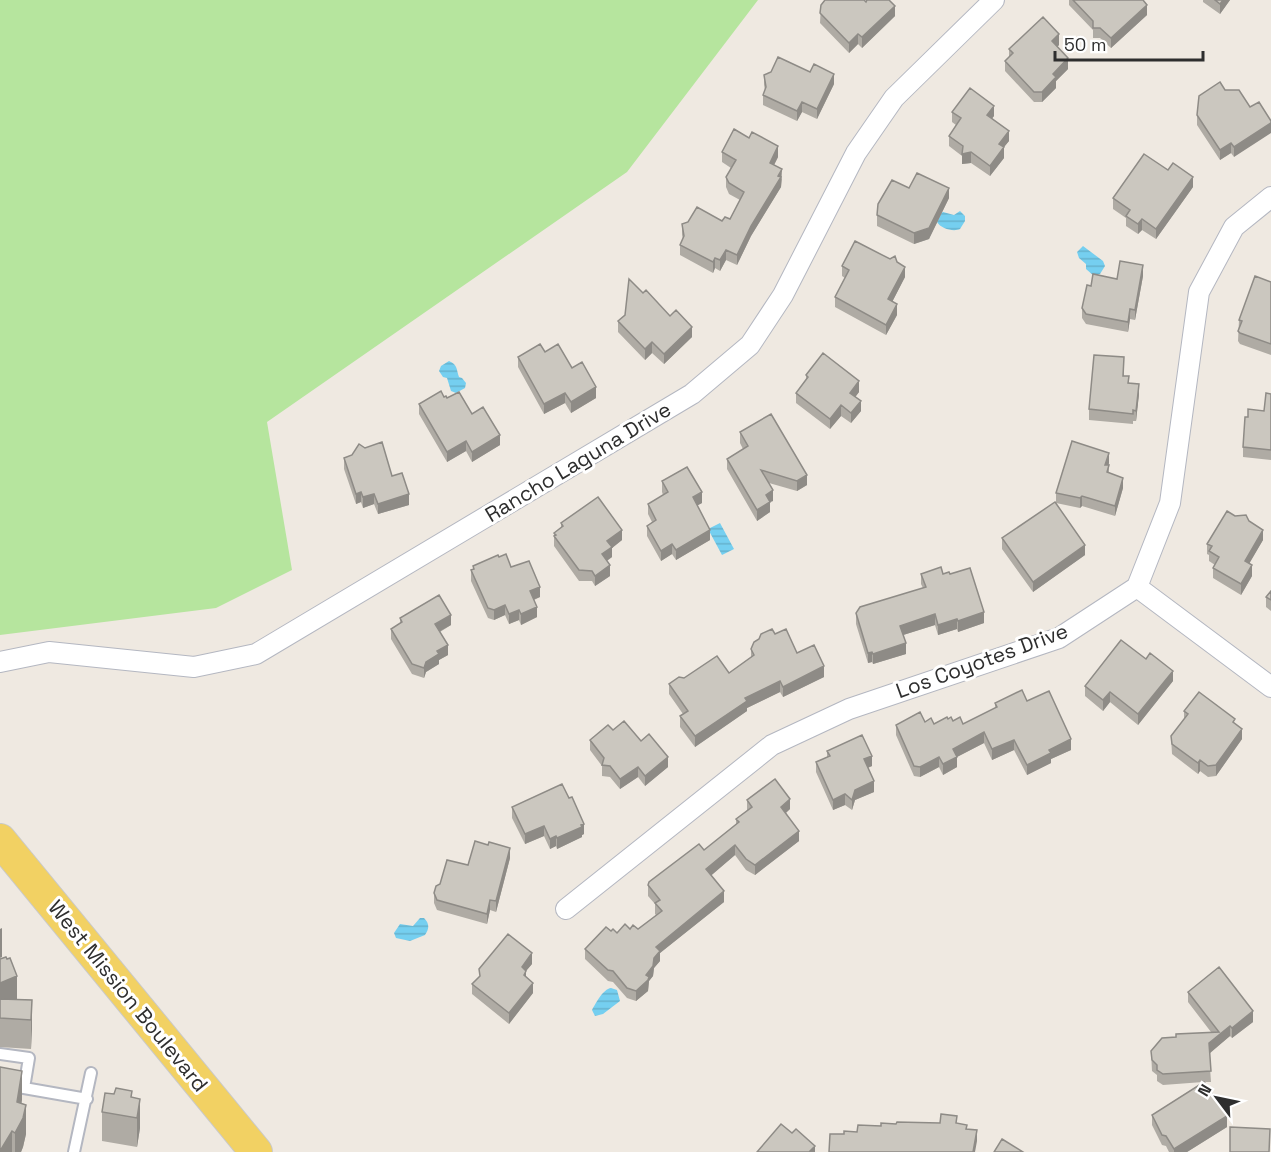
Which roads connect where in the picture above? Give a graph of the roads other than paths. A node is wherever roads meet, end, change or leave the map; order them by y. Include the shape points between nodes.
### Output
1 (994, 0) edge
2 (1271, 197) edge
3 (1137, 587) junction
4 (0, 662) edge
5 (1271, 687) edge
6 (0, 840) edge
7 (566, 909) dead end
8 (0, 1054) edge
9 (91, 1073) dead end
10 (0, 1084) edge
11 (24, 1088) junction
12 (87, 1099) junction
13 (74, 1152) edge
14 (256, 1152) edge

1 - 4 street, Rancho Laguna Drive via 894,98 856,153 783,295 750,345 692,394 256,654 194,667 49,652
2 - 3 street via 1234,227 1199,292 1170,503
3 - 5 street
3 - 7 street, Los Coyotes Drive via 1059,638 849,709 772,745
6 - 14 main road, West Mission Boulevard
8 - 11 lane via 29,1058
9 - 12 lane
10 - 11 lane
11 - 12 lane
12 - 13 lane

